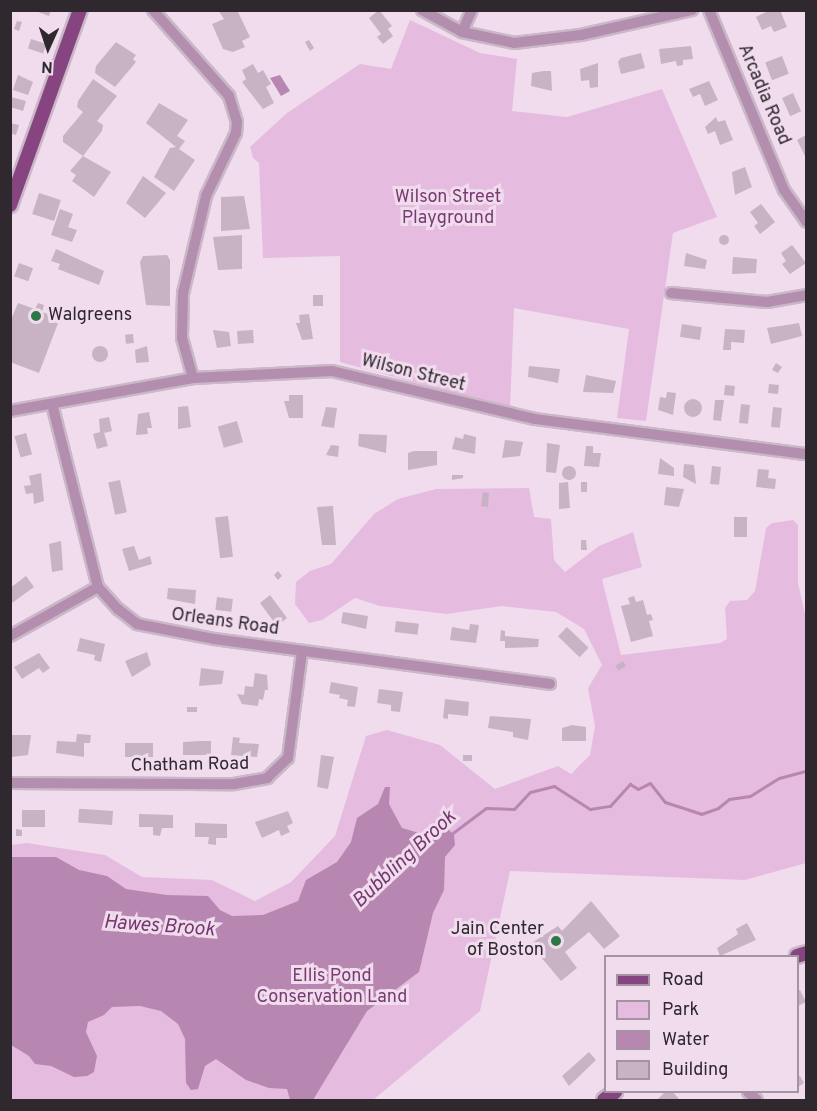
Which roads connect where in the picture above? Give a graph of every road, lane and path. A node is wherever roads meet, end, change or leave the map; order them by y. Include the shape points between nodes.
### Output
1 (80, 10) edge
2 (422, 10) edge
3 (472, 10) edge
4 (693, 10) edge
5 (710, 10) edge
6 (153, 12) edge
7 (462, 32) junction
8 (10, 205) edge
9 (807, 222) edge
10 (671, 294) dead end
11 (807, 295) edge
12 (193, 378) junction
13 (52, 404) junction
14 (10, 411) edge
15 (807, 454) edge
16 (98, 587) junction
17 (10, 636) edge
18 (302, 651) junction
19 (550, 684) dead end
20 (10, 783) edge

1 - 8 main road
2 - 7 street
3 - 7 street
4 - 7 street via 581,35 514,43
5 - 9 street, Arcadia Road via 784,190
6 - 12 street via 230,96 237,122 236,133 206,196 183,293 182,338
10 - 11 street via 767,302
12 - 13 street, Wilson Street
12 - 15 street, Wilson Street via 332,371 534,419
13 - 14 street, Wilson Street
13 - 16 street, Orleans Road
16 - 17 street
16 - 18 street, Orleans Road via 118,609 152,629
18 - 19 street, Orleans Road
18 - 20 street, Chatham Road via 288,758 267,778 234,783

